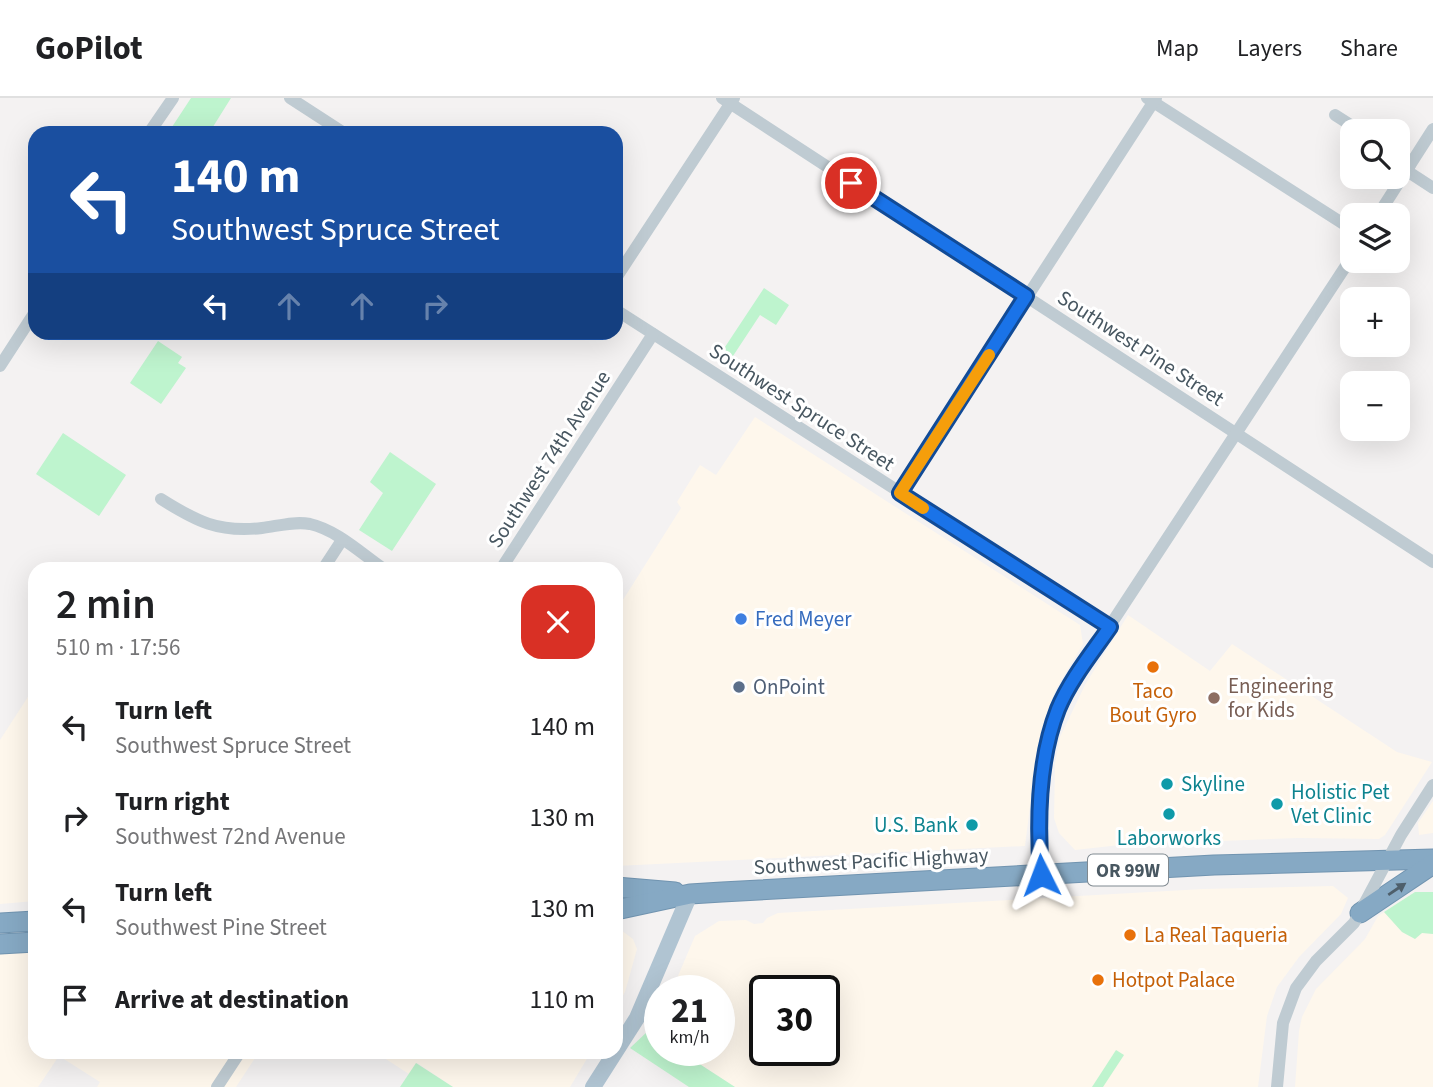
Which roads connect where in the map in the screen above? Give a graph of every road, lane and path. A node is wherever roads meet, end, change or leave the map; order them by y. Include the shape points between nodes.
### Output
1 (173, 98) edge
2 (290, 98) edge
3 (1152, 99) edge
4 (729, 100) edge
5 (1335, 115) dead end
6 (1341, 119) edge
7 (154, 126) edge
8 (333, 126) edge
9 (1433, 129) edge
10 (1410, 165) edge
11 (1410, 170) edge
12 (1433, 188) edge
13 (1340, 222) edge
14 (623, 267) edge
15 (1341, 273) edge
16 (1026, 296) junction
17 (623, 315) edge
18 (28, 323) edge
19 (653, 334) junction
20 (0, 366) edge
21 (1237, 434) junction
22 (900, 493) junction
23 (161, 499) dead end
24 (342, 540) junction
25 (328, 562) edge
26 (374, 562) edge
27 (506, 562) edge
28 (1433, 562) edge
29 (1110, 627) junction
30 (1433, 785) edge
31 (1387, 860) junction
32 (1433, 862) edge
33 (1041, 875) junction
34 (623, 888) edge
35 (690, 894) junction
36 (623, 908) edge
37 (1360, 913) junction
38 (28, 921) edge
39 (0, 923) edge
40 (28, 942) edge
41 (0, 944) edge
42 (623, 1039) edge
43 (235, 1059) edge
44 (610, 1059) edge
45 (217, 1087) edge
46 (593, 1087) edge
47 (1277, 1087) edge

1 - 7 street
2 - 8 street
3 - 13 street
3 - 16 street
4 - 14 street
4 - 16 street, Southwest Pine Street
5 - 6 street
9 - 10 street
11 - 12 street
15 - 21 street
16 - 21 street, Southwest Pine Street
16 - 22 street
17 - 19 street, Southwest Spruce Street
18 - 20 street
19 - 22 street, Southwest Spruce Street
19 - 27 street, Southwest 74th Avenue
21 - 28 street, Southwest Pine Street
21 - 29 street
22 - 29 street, Southwest Spruce Street
23 - 24 street via 187,516 222,529 310,524
24 - 25 street
24 - 26 street
29 - 33 street via 1065,696 1050,733 1043,776
30 - 31 street
31 - 32 highway, Southwest Pacific Highway / OR 99W
31 - 33 highway, Southwest Pacific Highway / OR 99W
31 - 37 street
37 -> 32 highway
33 - 35 highway, Southwest Pacific Highway / OR 99W
34 - 35 highway, Southwest Pacific Highway / OR 99W
35 - 36 highway, Southwest Pacific Highway / OR 99W
35 - 42 main road
37 - 47 street via 1309,970 1290,1000 1283,1023
38 - 39 highway
40 - 41 highway
43 - 45 street
44 - 46 main road

